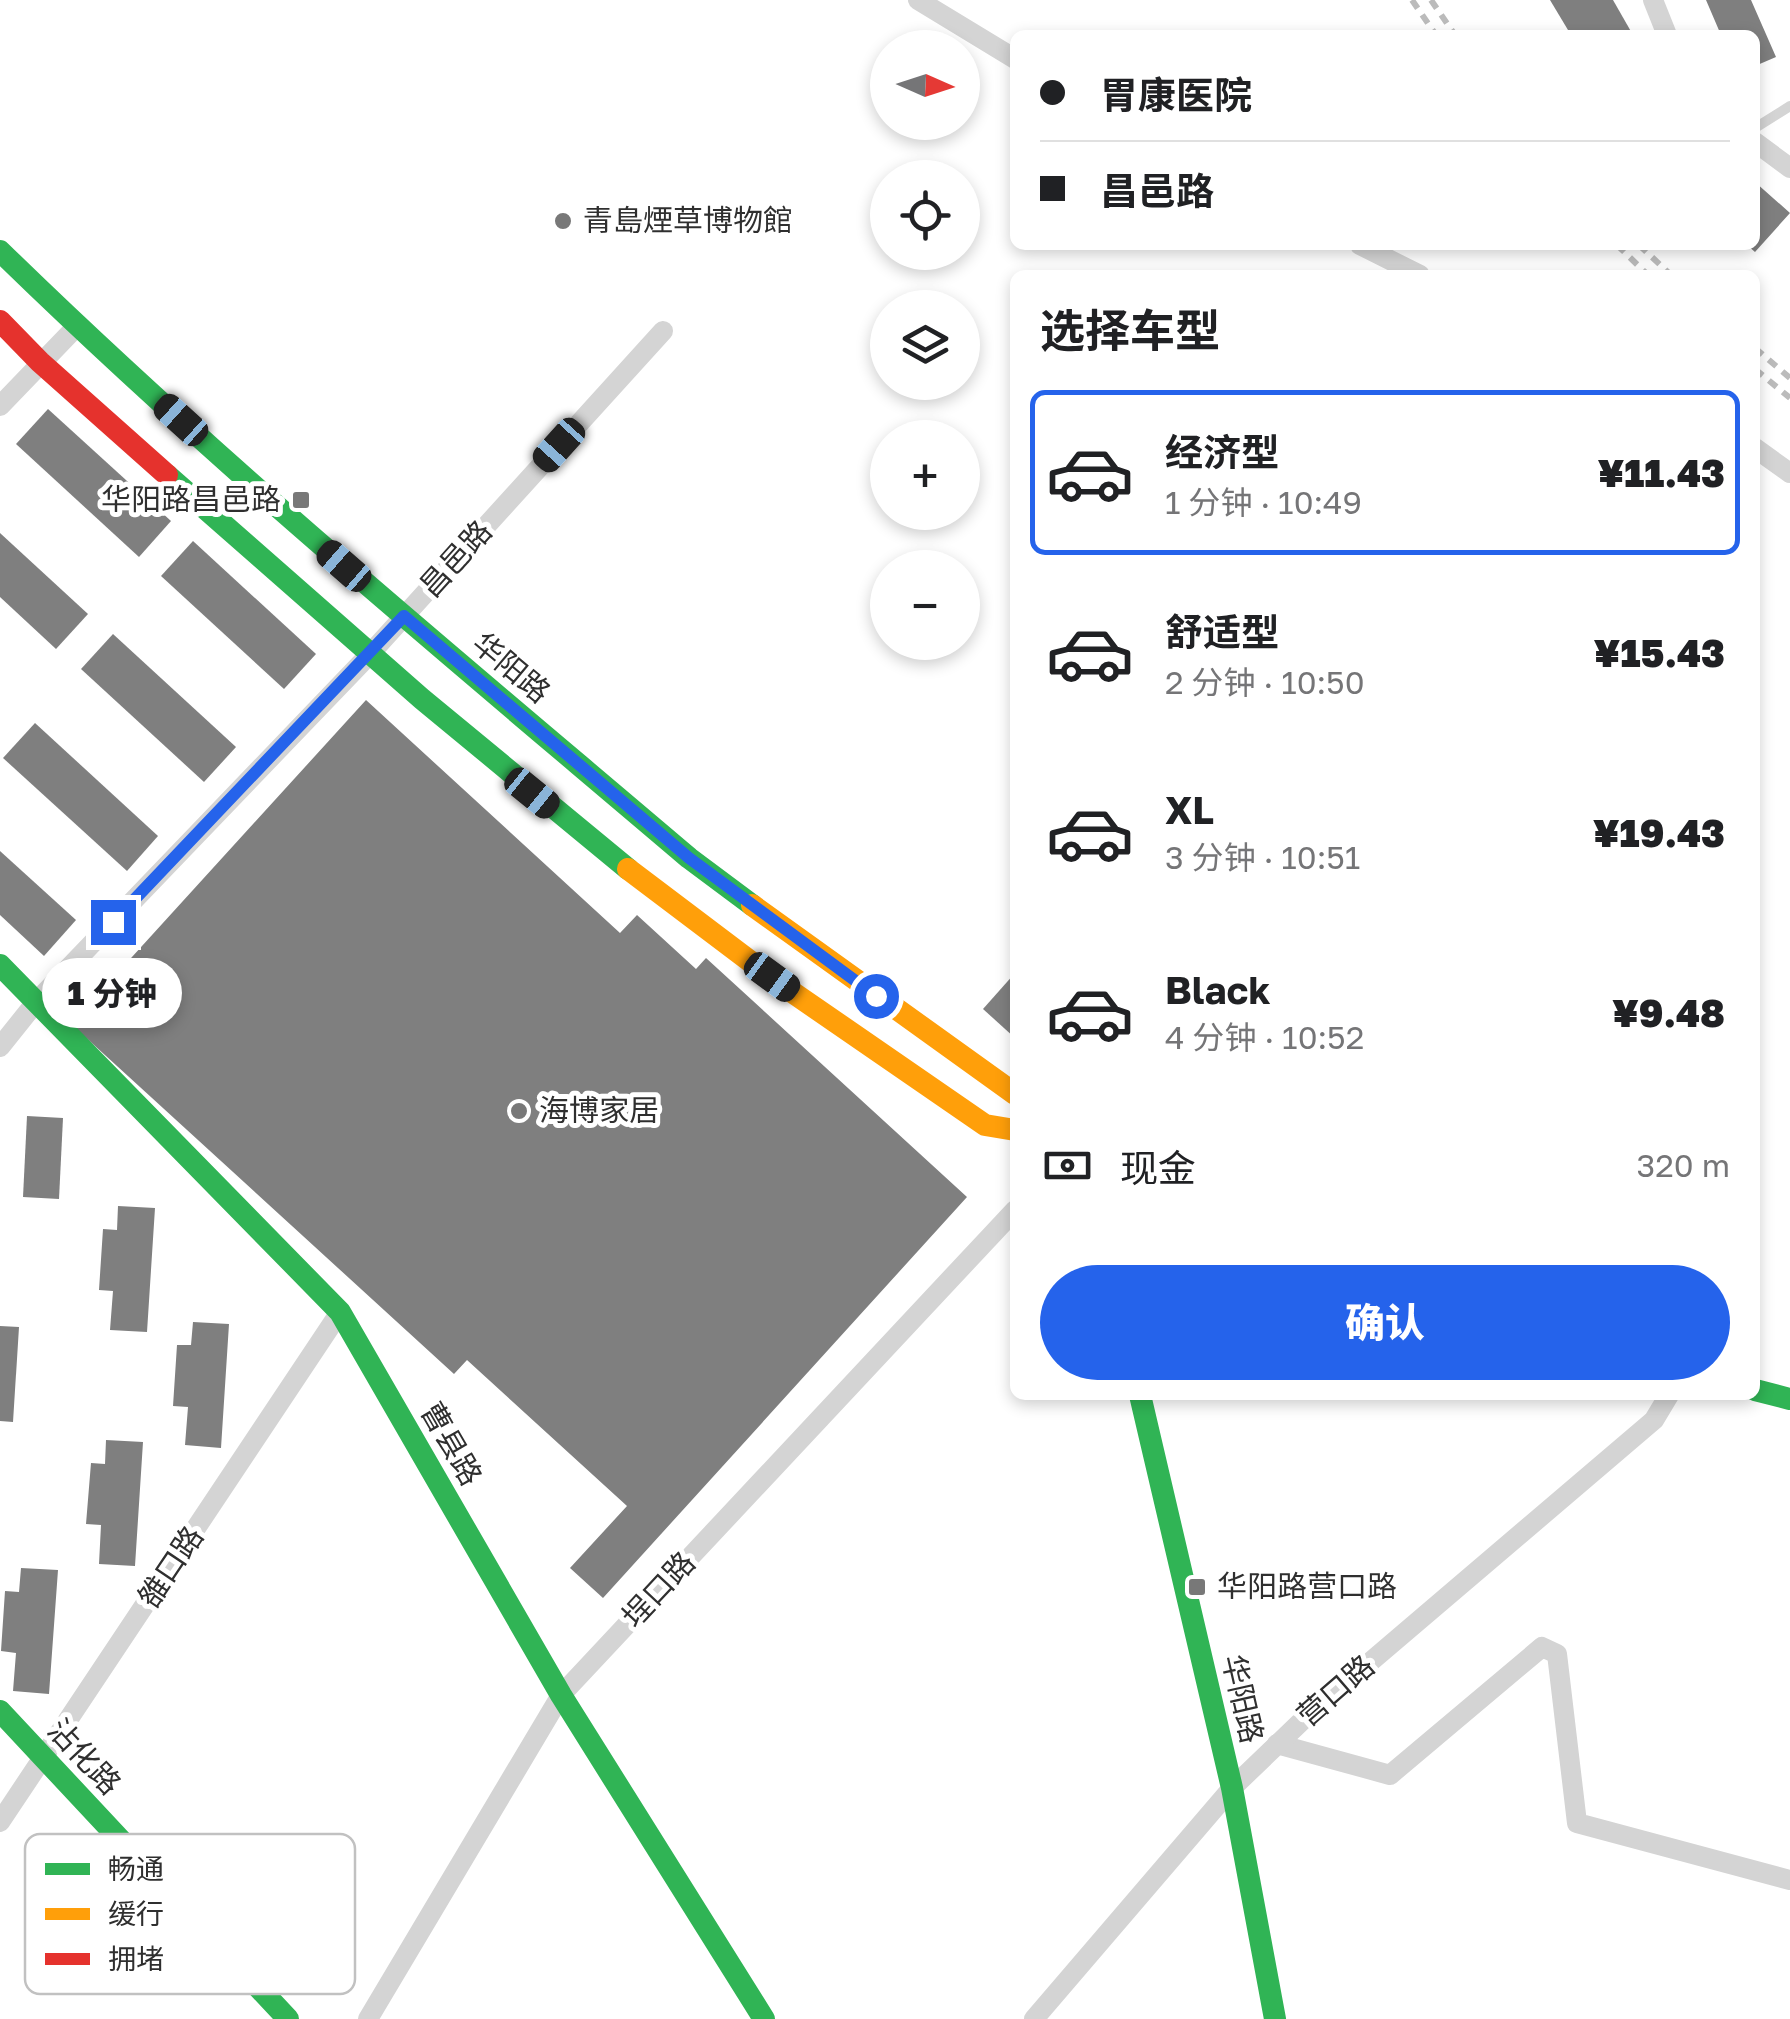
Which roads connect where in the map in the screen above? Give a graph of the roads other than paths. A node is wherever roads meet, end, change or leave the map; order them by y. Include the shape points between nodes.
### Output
1 (918, 0) edge
2 (1653, 0) edge
3 (1664, 30) edge
4 (1010, 56) edge
5 (1790, 106) edge
6 (1760, 125) edge
7 (1760, 146) edge
8 (1790, 168) edge
9 (1370, 250) edge
10 (0, 251) edge
11 (1410, 270) edge
12 (0, 321) edge
13 (76, 326) junction
14 (663, 331) dead end
15 (40, 362) junction
16 (0, 406) edge
17 (1760, 451) edge
18 (1790, 472) edge
19 (404, 616) junction
20 (368, 656) junction
21 (0, 965) edge
22 (36, 1002) junction
23 (0, 1047) edge
24 (1010, 1090) edge
25 (1010, 1129) edge
26 (1010, 1215) edge
27 (340, 1312) junction
28 (1760, 1391) edge
29 (1790, 1399) edge
30 (1141, 1400) edge
31 (1666, 1400) edge
32 (561, 1695) junction
33 (0, 1711) edge
34 (1277, 1744) junction
35 (44, 1758) junction
36 (1232, 1788) junction
37 (0, 1822) edge
38 (115, 1834) edge
39 (1790, 1880) edge
40 (265, 1994) edge
41 (288, 2019) edge
42 (368, 2019) edge
43 (764, 2019) edge
44 (1034, 2019) edge
45 (1275, 2019) edge

1 - 4 street
2 - 3 street
5 - 6 lane
7 - 8 street
9 - 11 street
10 - 13 main road, 华阳路
12 - 15 main road
13 - 15 street
13 - 19 main road, 华阳路
14 - 19 street, 昌邑路
15 - 16 street
15 - 20 main road
17 - 18 street
19 - 20 street, 昌邑路
19 - 24 main road, 华阳路 via 689,858
20 - 22 street, 昌邑路
20 - 25 main road via 722,940 985,1125
21 - 22 main road, 曹县路
22 - 23 street, 昌邑路
22 - 27 main road, 曹县路
26 - 32 street, 埕口路
27 - 32 main road, 曹县路
27 - 35 street, 雒口路
28 - 29 main road
30 - 36 main road, 华阳路
31 - 34 street, 营口路 via 1654,1420
32 - 42 street, 埕口路
32 - 43 main road, 曹县路
33 - 35 main road, 沾化路
34 - 36 street, 营口路
34 - 39 street via 1390,1775 1542,1647 1557,1654 1577,1823
35 - 37 street, 雒口路
35 - 38 main road, 沾化路
36 - 44 street, 营口路
36 - 45 main road, 华阳路
40 - 41 main road, 沾化路

